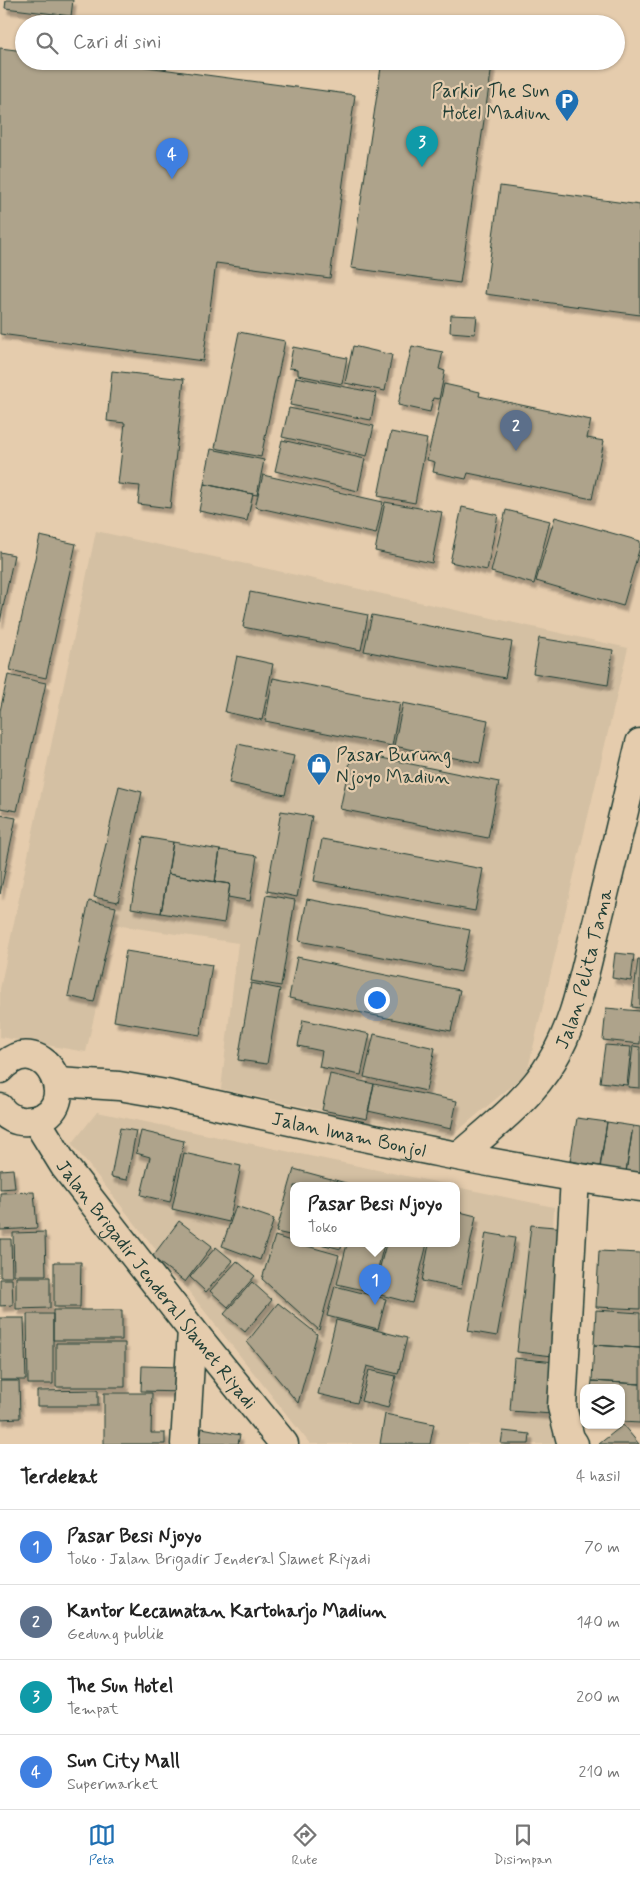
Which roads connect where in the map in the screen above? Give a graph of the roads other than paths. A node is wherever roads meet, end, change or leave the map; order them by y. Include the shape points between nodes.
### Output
1 (640, 743) edge
2 (629, 840) edge
3 (0, 1068) edge
4 (58, 1082) junction
5 (0, 1108) edge
6 (36, 1120) junction
7 (459, 1156) junction
8 (575, 1178) junction
9 (640, 1187) edge
10 (192, 1330) junction
11 (185, 1444) edge
12 (284, 1444) edge
13 (574, 1444) edge

1 - 2 main road, Jalan Pelita Tama
2 - 7 main road, Jalan Pelita Tama via 567,1030 552,1061 534,1086
3 - 4 main road via 22,1056 34,1057 45,1062
4 - 6 main road via 52,1109
4 - 7 main road, Jalan Imam Bonjol via 119,1086 157,1093
5 - 6 main road via 12,1119
6 - 10 main road, Jalan Brigadir Jenderal Slamet Riyadi via 65,1167
7 - 8 main road, Jalan Imam Bonjol
8 - 9 main road, Jalan Imam Bonjol
8 - 13 main road via 562,1407
10 - 11 main road
10 - 12 main road, Jalan Brigadir Jenderal Slamet Riyadi

